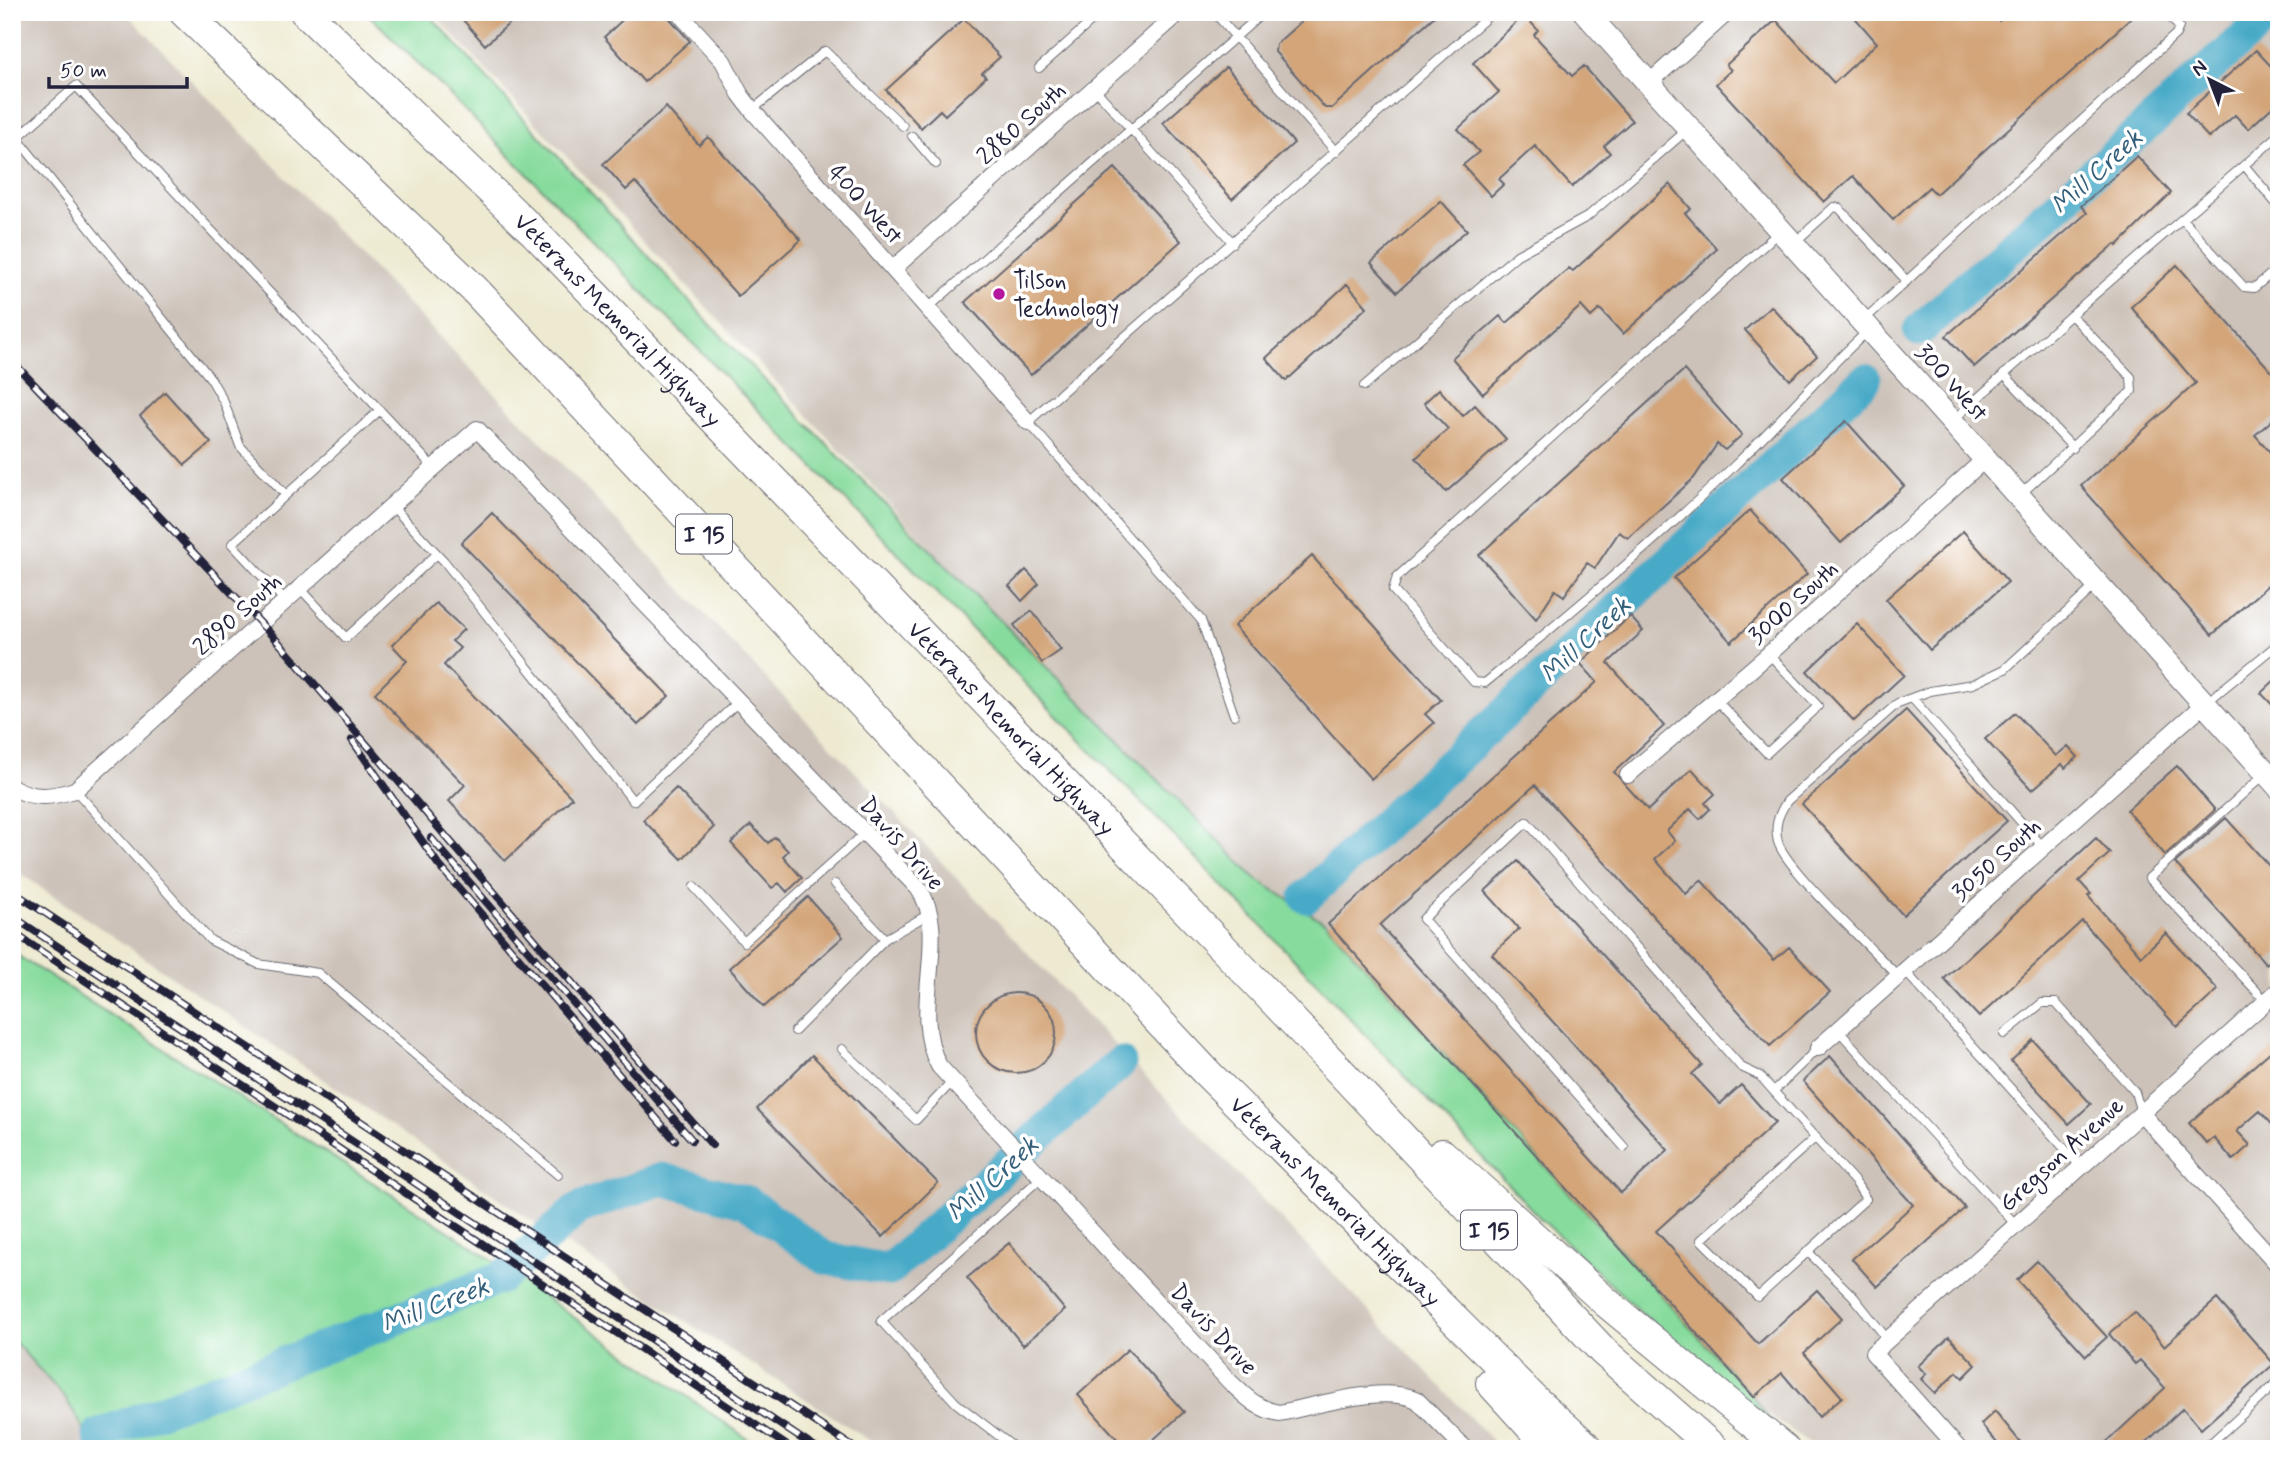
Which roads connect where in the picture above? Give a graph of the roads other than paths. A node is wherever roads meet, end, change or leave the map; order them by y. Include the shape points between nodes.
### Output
1 (184, 12) edge
2 (305, 12) edge
3 (678, 12) edge
4 (1102, 12) edge
5 (1180, 12) edge
6 (1214, 12) edge
7 (1264, 12) edge
8 (1493, 12) edge
9 (1586, 12) edge
10 (1728, 12) edge
11 (2165, 12) edge
12 (1236, 37) junction
13 (1039, 68) dead end
14 (1649, 83) junction
15 (1094, 88) junction
16 (752, 110) junction
17 (903, 126) dead end
18 (1689, 128) junction
19 (1132, 129) junction
20 (2279, 135) edge
21 (912, 136) dead end
22 (1336, 152) junction
23 (936, 164) dead end
24 (2244, 165) junction
25 (2279, 207) edge
26 (2182, 219) junction
27 (1787, 237) junction
28 (1233, 243) junction
29 (2279, 267) edge
30 (893, 269) junction
31 (1907, 281) junction
32 (928, 308) junction
33 (2071, 315) junction
34 (1866, 325) junction
35 (2004, 374) junction
36 (1364, 386) dead end
37 (380, 410) junction
38 (1951, 421) junction
39 (1028, 422) junction
40 (477, 429) joint
41 (2073, 448) junction
42 (1985, 459) junction
43 (434, 468) junction
44 (285, 495) junction
45 (2019, 496) junction
46 (392, 506) junction
47 (437, 554) junction
48 (2097, 584) junction
49 (300, 588) junction
50 (285, 601) junction
51 (2279, 643) edge
52 (1769, 654) junction
53 (1912, 698) junction
54 (740, 700) junction
55 (1716, 700) junction
56 (2204, 704) junction
57 (1234, 715) dead end
58 (1628, 775) dead end
59 (2272, 780) edge
60 (13, 788) edge
61 (75, 790) junction
62 (866, 832) junction
63 (2043, 847) junction
64 (835, 884) dead end
65 (694, 887) dead end
66 (932, 913) junction
67 (885, 939) junction
68 (1902, 974) junction
69 (2279, 990) edge
70 (1274, 1001) junction
71 (2266, 1001) junction
72 (1838, 1030) junction
73 (795, 1031) dead end
74 (2004, 1034) dead end
75 (1818, 1048) joint
76 (842, 1049) dead end
77 (1207, 1073) junction
78 (953, 1081) junction
79 (1774, 1091) junction
80 (2141, 1113) junction
81 (1816, 1137) junction
82 (1624, 1147) dead end
83 (2081, 1167) junction
84 (1038, 1170) junction
85 (558, 1174) dead end
86 (2016, 1225) junction
87 (1807, 1251) junction
88 (2279, 1266) edge
89 (1888, 1340) junction
90 (2279, 1381) edge
91 (2210, 1446) edge
92 (1016, 1449) edge
93 (1465, 1449) edge
94 (1551, 1449) edge
95 (1589, 1449) edge
96 (1714, 1449) edge
97 (1784, 1449) edge
98 (1959, 1449) edge
99 (2192, 1449) edge

1 - 77 highway, Veterans Memorial Highway / I 15 via 475,290
2 - 70 highway, Veterans Memorial Highway / I 15 via 535,233
3 - 16 street, 400 West via 723,61
4 - 13 lane
5 - 15 street, 2880 South
6 - 12 lane
7 - 12 lane
8 - 22 lane
9 - 14 main road, 300 West
10 - 14 street
11 - 31 lane via 2179,27 2176,34
12 - 19 lane
12 - 22 lane
14 - 18 main road, 300 West
15 - 19 lane
15 - 30 street, 2880 South
16 - 17 lane via 825,51
16 - 30 street, 400 West
18 - 27 main road, 300 West
18 - 36 lane via 1587,217 1517,254
19 - 28 lane
19 - 32 lane
20 - 24 lane
21 - 23 lane
22 - 28 lane
24 - 25 lane
24 - 26 lane
26 - 29 lane via 2244,287 2254,288
26 - 33 lane
27 - 31 lane via 1839,208
27 - 34 main road, 300 West
27 - 34 lane via 1397,577 1393,590 1412,614 1474,682 1485,683 1585,602 1734,466
28 - 39 lane
30 - 32 street, 400 West
31 - 34 lane
32 - 39 street, 400 West
33 - 35 lane
33 - 41 lane via 2134,384
34 - 38 main road, 300 West
35 - 38 lane
35 - 41 lane
37 - 43 lane
37 - 44 lane
37 - 44 lane via 76,86 17,138 211,379 240,446
38 - 42 main road, 300 West
39 - 57 lane via 1201,620
40 - 43 street, 2890 South
40 - 54 street, Davis Drive
41 - 45 lane
42 - 45 main road, 300 West
42 - 52 street, 3000 South
43 - 46 street, 2890 South
44 - 50 lane via 232,544
45 - 48 main road, 300 West
46 - 47 lane
46 - 49 street, 2890 South
47 - 49 lane via 346,638
47 - 54 lane via 633,801
48 - 53 lane via 2005,669 1973,684 1951,685
48 - 56 main road, 300 West
49 - 50 street, 2890 South
50 - 61 street, 2890 South
51 - 56 lane
52 - 55 street, 3000 South
52 - 55 lane via 1818,706 1768,753
53 - 63 lane
53 - 68 lane via 1898,704 1787,801 1776,826 1785,858
54 - 62 street, Davis Drive
55 - 58 street, 3000 South
56 - 59 main road, 300 West
56 - 63 street, 3050 South
59 - 71 lane via 2150,878
60 - 61 street via 33,797
61 - 85 lane via 210,940 258,964 318,973
62 - 65 lane via 744,942
62 - 66 street, Davis Drive via 918,888
63 - 68 street, 3050 South
64 - 67 lane
66 - 67 lane
66 - 78 street, Davis Drive via 926,1020 930,1049
67 - 73 lane
68 - 72 street, 3050 South
68 - 83 lane
69 - 71 street, Gregson Avenue
70 - 96 highway, Veterans Memorial Highway / I 15 via 1603,1351
70 - 97 highway via 1607,1303
71 - 80 street, Gregson Avenue
72 - 75 street, 3050 South
72 - 86 lane
74 - 80 lane via 2042,1003 2056,1003 2135,1092
75 - 79 lane
76 - 78 lane via 916,1120
77 - 94 highway
77 - 95 highway, Veterans Memorial Highway / I 15
78 - 84 street, Davis Drive
79 - 81 lane
79 - 82 lane via 1760,1076 1741,1067 1527,822 1423,919
80 - 83 street, Gregson Avenue
80 - 88 street
81 - 87 lane via 1866,1199
81 - 87 lane via 1701,1240 1758,1297
83 - 86 street, Gregson Avenue
84 - 92 lane via 881,1321 956,1403
84 - 93 street, Davis Drive via 1264,1411 1279,1413 1398,1393 1417,1400
86 - 89 street, Gregson Avenue
87 - 89 lane via 1853,1296
89 - 98 street, Gregson Avenue via 1872,1353
90 - 91 lane
91 - 99 lane

